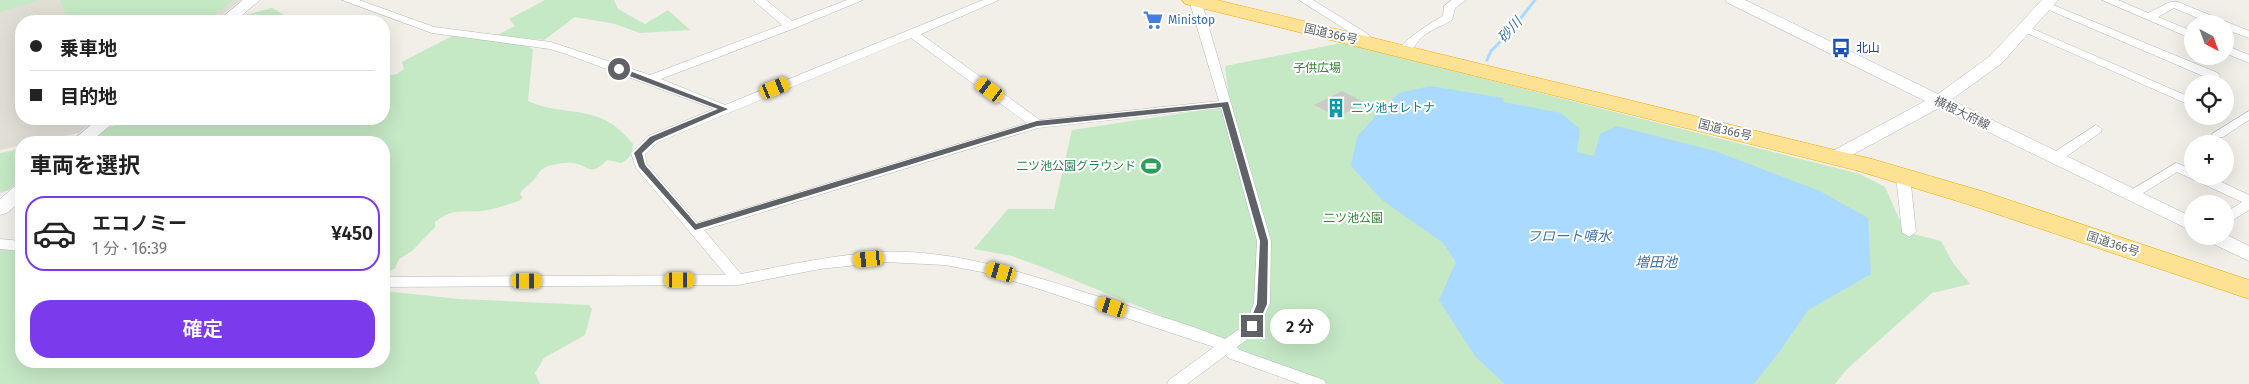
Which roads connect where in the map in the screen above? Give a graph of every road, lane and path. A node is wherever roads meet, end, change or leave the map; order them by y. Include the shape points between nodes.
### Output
1 (252, 0) edge
2 (348, 0) edge
3 (759, 0) edge
4 (857, 0) edge
5 (993, 0) edge
6 (1194, 0) edge
7 (1305, 0) edge
8 (1460, 0) edge
9 (1733, 0) edge
10 (2108, 0) edge
11 (2048, 2) edge
12 (233, 15) edge
13 (2201, 15) edge
14 (2149, 17) junction
15 (791, 26) junction
16 (2026, 29) junction
17 (2234, 29) edge
18 (2184, 32) edge
19 (912, 33) junction
20 (2249, 35) edge
21 (1367, 42) junction
22 (1402, 51) junction
23 (2234, 53) edge
24 (2249, 59) edge
25 (2212, 75) edge
26 (654, 81) junction
27 (2184, 98) edge
28 (1936, 100) junction
29 (1225, 104) junction
30 (724, 109) junction
31 (2249, 115) edge
32 (2234, 120) edge
33 (2237, 122) junction
34 (1037, 124) junction
35 (101, 125) edge
36 (2096, 129) dead end
37 (2218, 134) dead end
38 (88, 136) edge
39 (1835, 157) junction
40 (2055, 158) junction
41 (2184, 170) edge
42 (1903, 176) junction
43 (2215, 185) edge
44 (2130, 195) junction
45 (15, 196) edge
46 (2249, 202) edge
47 (0, 209) edge
48 (2234, 213) edge
49 (2184, 222) edge
50 (695, 228) junction
51 (1909, 232) dead end
52 (0, 244) edge
53 (15, 245) edge
54 (2232, 245) edge
55 (2249, 254) edge
56 (738, 280) junction
57 (390, 282) edge
58 (2249, 290) edge
59 (1227, 346) junction
60 (1175, 384) edge
61 (1318, 384) edge

1 - 12 street
2 - 26 street via 432,30 550,46
3 - 15 street
4 - 15 street
5 - 19 street
6 - 21 highway, 国道366号
6 - 29 street
7 - 21 street via 1364,36
8 - 22 street via 1450,6 1448,18 1415,37 1410,48
9 - 28 street, 横根大府線
10 - 14 street
11 - 16 street
11 - 25 street
13 - 14 street via 2174,4
14 - 18 street
15 - 26 street
16 - 27 street
16 - 28 street via 1986,68
17 - 20 street
19 - 30 street
19 - 34 street
21 - 22 highway, 国道366号
22 - 39 highway, 国道366号
23 - 24 street
26 - 30 street
28 - 39 street
28 - 40 street, 横根大府線
29 - 34 street
29 - 59 street via 1264,249 1262,304 1252,326
30 - 50 street via 652,139 638,153 641,165
31 - 33 street
32 - 33 street
33 - 37 street
34 - 50 street
35 - 38 street
36 - 40 street
39 - 42 highway, 国道366号
40 - 44 street, 横根大府線
41 - 44 street via 2176,167
42 - 51 street
42 - 58 highway, 国道366号
43 - 46 street
44 - 49 street, 横根大府線
45 - 47 street
46 - 48 street
50 - 56 street
52 - 53 street
54 - 55 street
56 - 57 street
56 - 59 street via 820,264 886,257 945,260 1038,283
59 - 60 street
59 - 61 street via 1234,354

